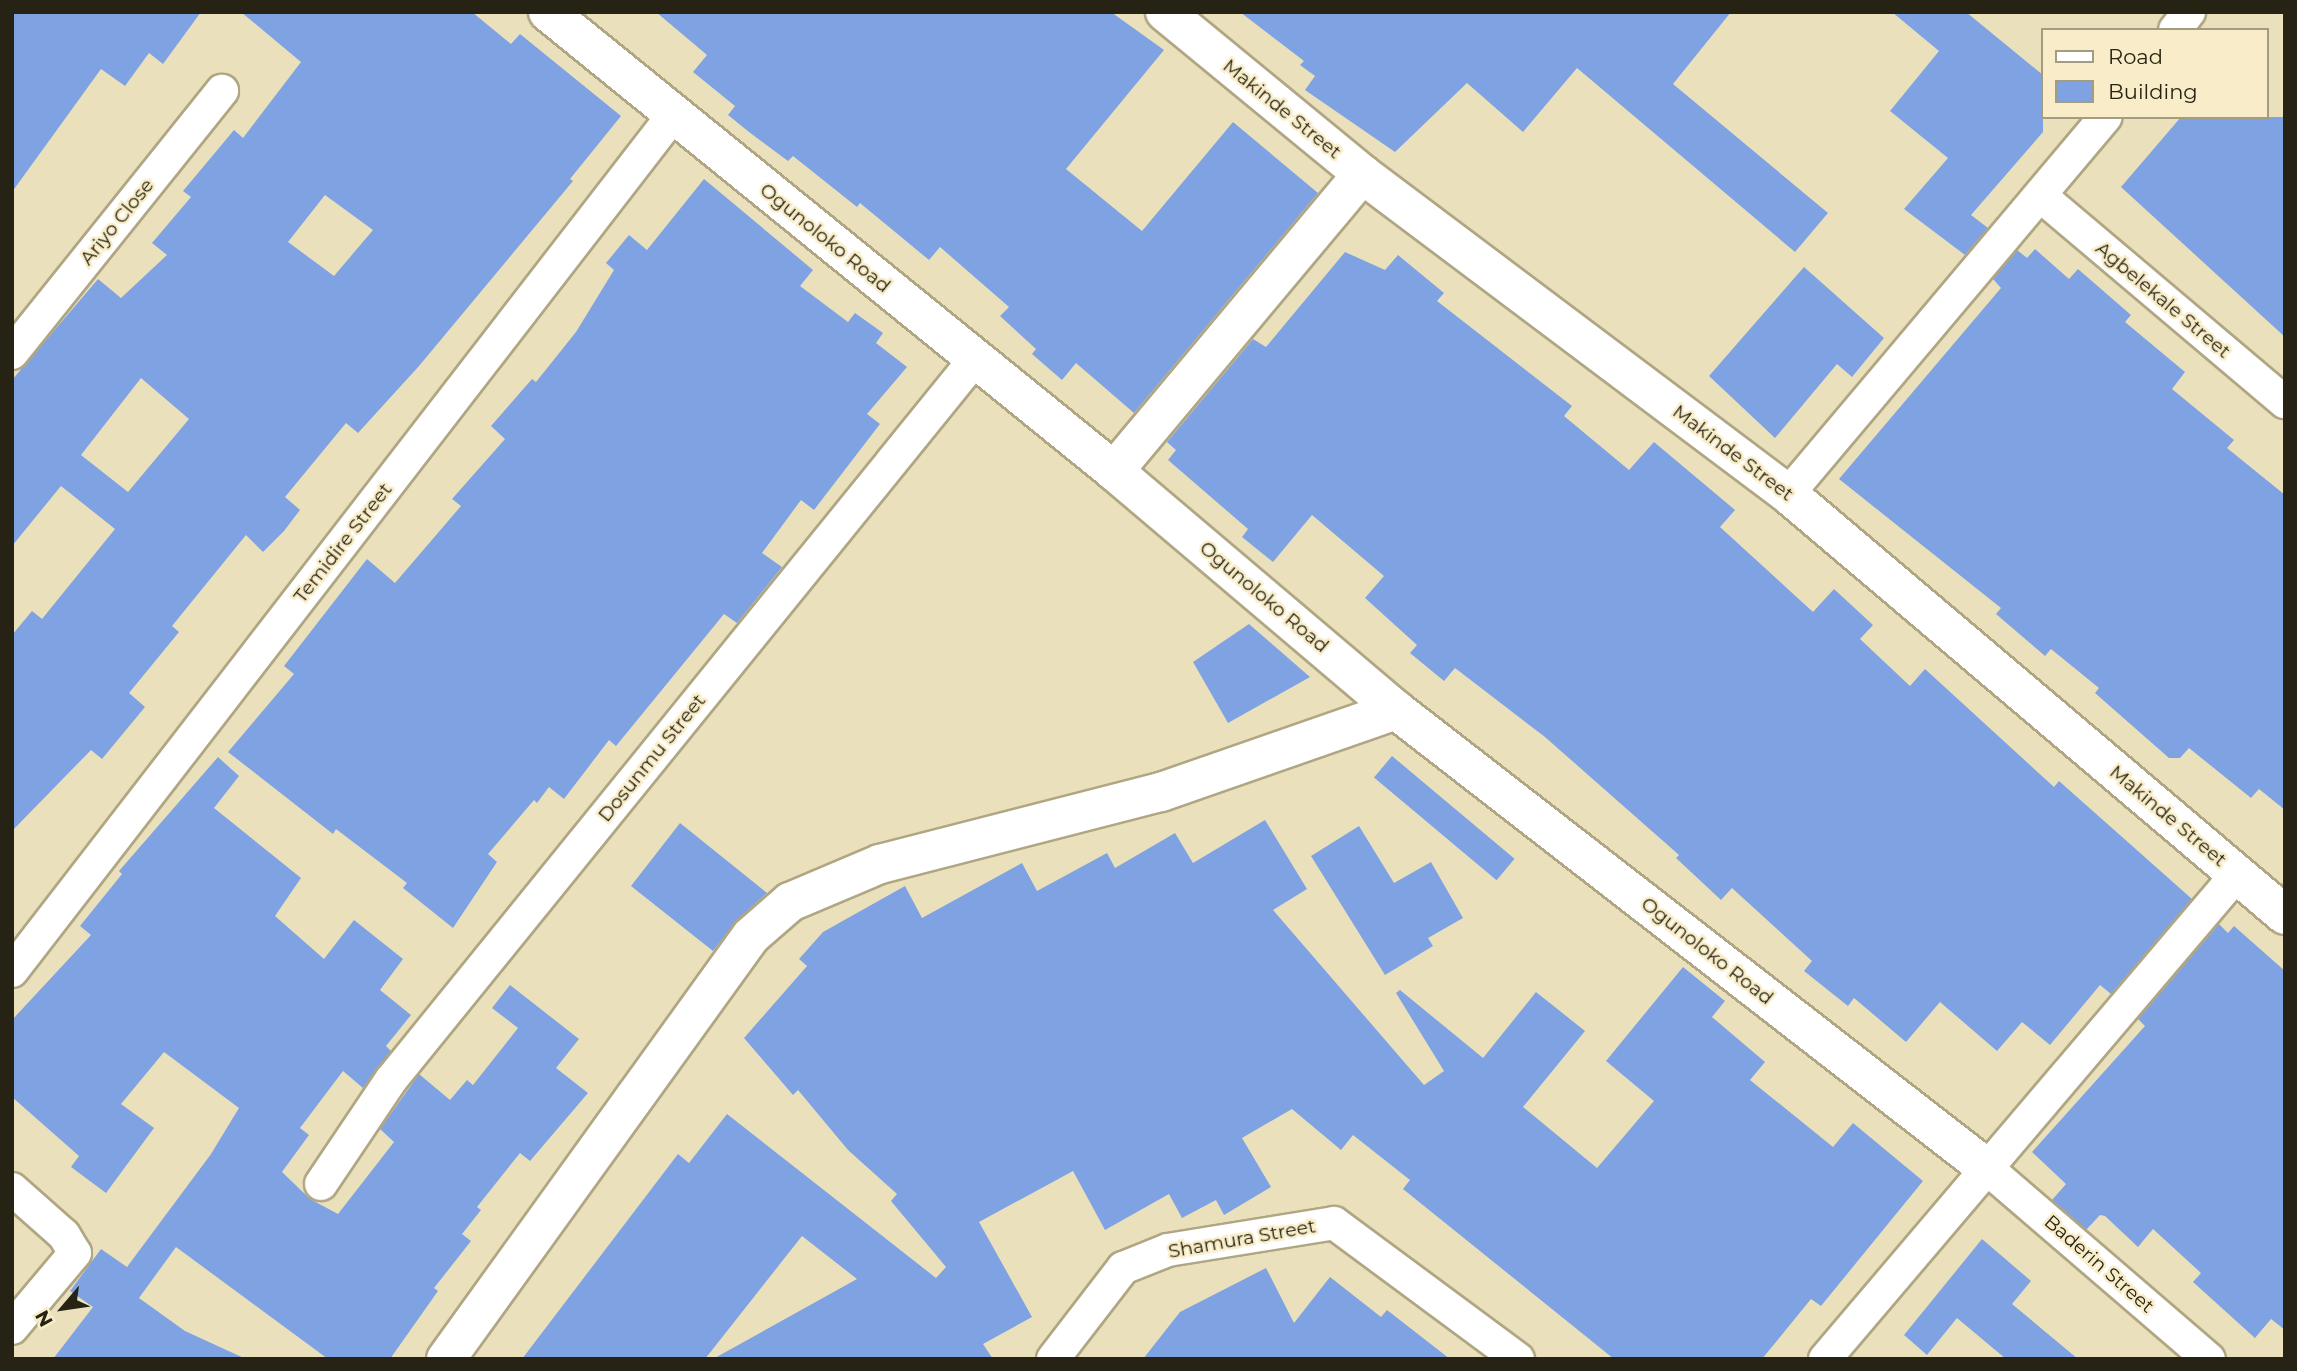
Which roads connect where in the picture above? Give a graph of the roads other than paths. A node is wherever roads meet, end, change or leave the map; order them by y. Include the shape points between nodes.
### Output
1 (548, 12) edge
2 (1165, 12) edge
3 (2189, 12) edge
4 (2177, 28) edge
5 (222, 91) dead end
6 (673, 115) junction
7 (2103, 119) edge
8 (1362, 174) junction
9 (2042, 197) junction
10 (12, 353) edge
11 (975, 359) junction
12 (2285, 402) edge
13 (1114, 471) junction
14 (1788, 494) junction
15 (1396, 710) junction
16 (2236, 874) junction
17 (2285, 915) edge
18 (12, 971) edge
19 (1989, 1170) junction
20 (329, 1173) dead end
21 (12, 1189) edge
22 (12, 1328) edge
23 (446, 1359) edge
24 (1053, 1359) edge
25 (1518, 1359) edge
26 (1825, 1359) edge
27 (2209, 1359) edge

1 - 6 street, Ogunoloko Road
2 - 8 street, Makinde Street
3 - 4 street
5 - 10 street, Ariyo Close
6 - 11 street, Ogunoloko Road
6 - 18 street, Temidire Street
7 - 9 street
8 - 13 street
8 - 14 street, Makinde Street
9 - 12 street, Agbelekale Street
9 - 14 street
11 - 13 street, Ogunoloko Road
11 - 20 street, Dosunmu Street via 399,1069
13 - 15 street, Ogunoloko Road
14 - 16 street, Makinde Street
15 - 19 street, Ogunoloko Road
15 - 23 street via 1161,792 880,864 790,902 751,936
16 - 17 street, Makinde Street
16 - 19 street
19 - 26 street
19 - 27 street, Baderin Street
21 - 22 street via 64,1234 75,1253
24 - 25 street, Shamura Street via 1123,1268 1168,1250 1334,1223

